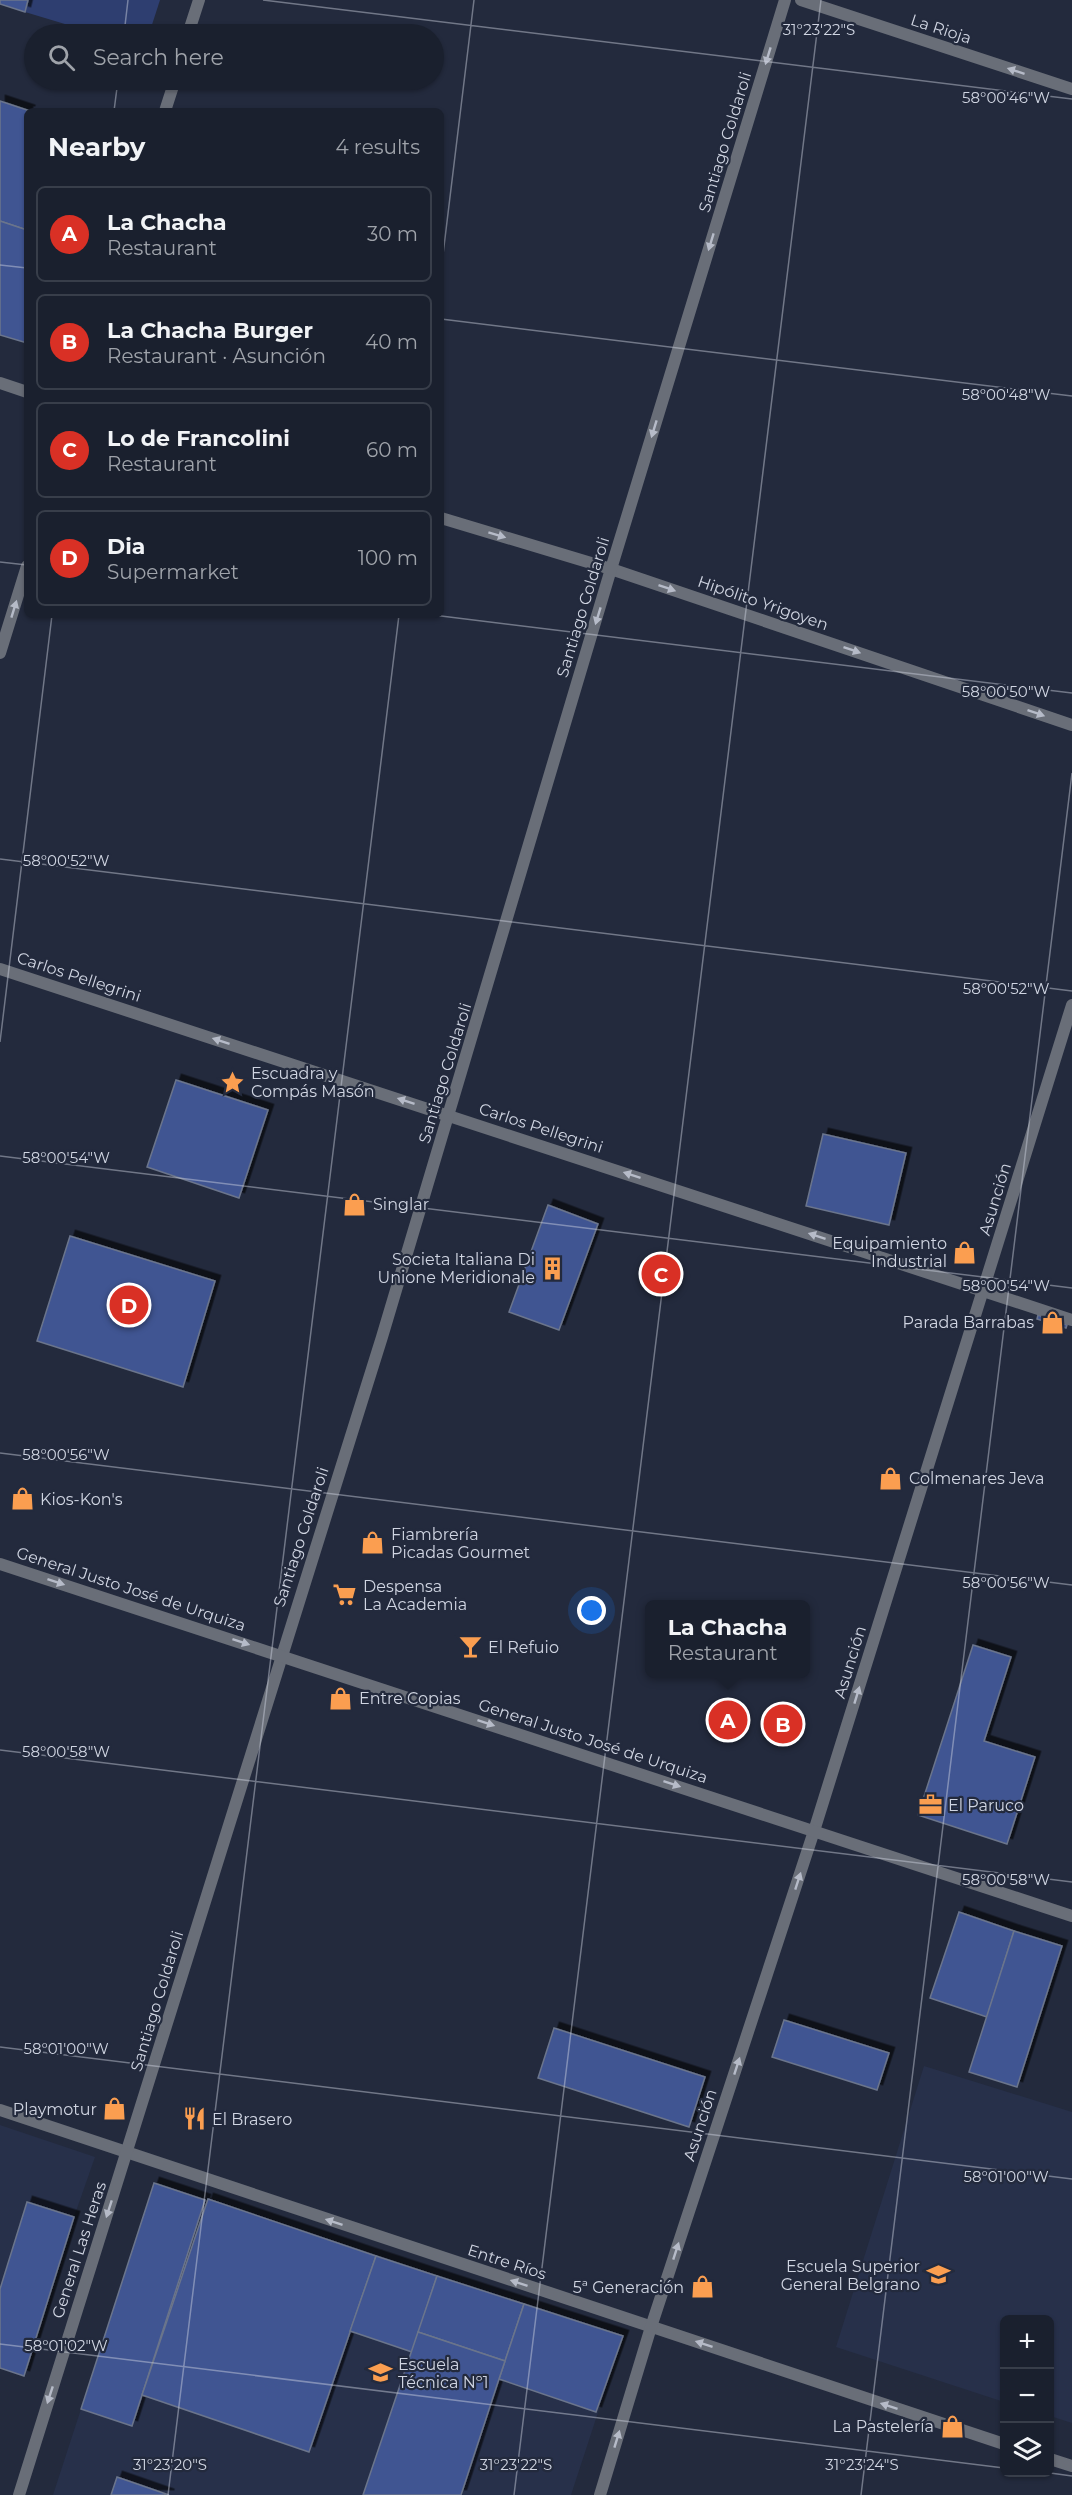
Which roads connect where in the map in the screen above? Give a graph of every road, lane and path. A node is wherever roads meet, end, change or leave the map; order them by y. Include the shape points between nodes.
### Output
1 (198, 0) edge
2 (785, 0) edge
3 (801, 0) edge
4 (191, 24) edge
5 (1072, 89) edge
6 (172, 90) edge
7 (166, 108) edge
8 (0, 383) edge
9 (24, 391) edge
10 (444, 519) edge
11 (611, 569) junction
12 (24, 576) edge
13 (0, 653) edge
14 (1072, 725) edge
15 (0, 969) edge
16 (1072, 1005) edge
17 (450, 1115) junction
18 (984, 1291) junction
19 (1072, 1320) edge
20 (0, 1564) edge
21 (281, 1655) junction
22 (814, 1831) junction
23 (1072, 1916) edge
24 (0, 2110) edge
25 (127, 2153) junction
26 (651, 2327) junction
27 (1000, 2442) edge
28 (1054, 2460) edge
29 (1072, 2466) edge
30 (19, 2495) edge
31 (600, 2495) edge

1 - 4 street
2 -> 11 street, Santiago Coldaroli
5 -> 3 street, La Rioja
6 - 7 street
8 - 9 street
10 -> 11 street, Hipólito Yrigoyen
11 -> 14 street, Hipólito Yrigoyen
11 -> 17 street, Santiago Coldaroli
13 -> 12 street
17 -> 15 street, Carlos Pellegrini
16 - 18 street, Asunción
18 -> 17 street, Carlos Pellegrini
17 - 21 street, Santiago Coldaroli
18 - 19 street, Carlos Pellegrini
22 -> 18 street, Asunción
20 -> 21 street, General Justo José de Urquiza
21 -> 22 street, General Justo José de Urquiza
21 - 25 street, Santiago Coldaroli
22 - 23 street, General Justo José de Urquiza
26 -> 22 street, Asunción
24 - 25 street, Entre Ríos
26 -> 25 street, Entre Ríos
25 -> 30 street, General Las Heras
27 -> 26 street, Entre Ríos
31 -> 26 street, Asunción
28 - 29 street

